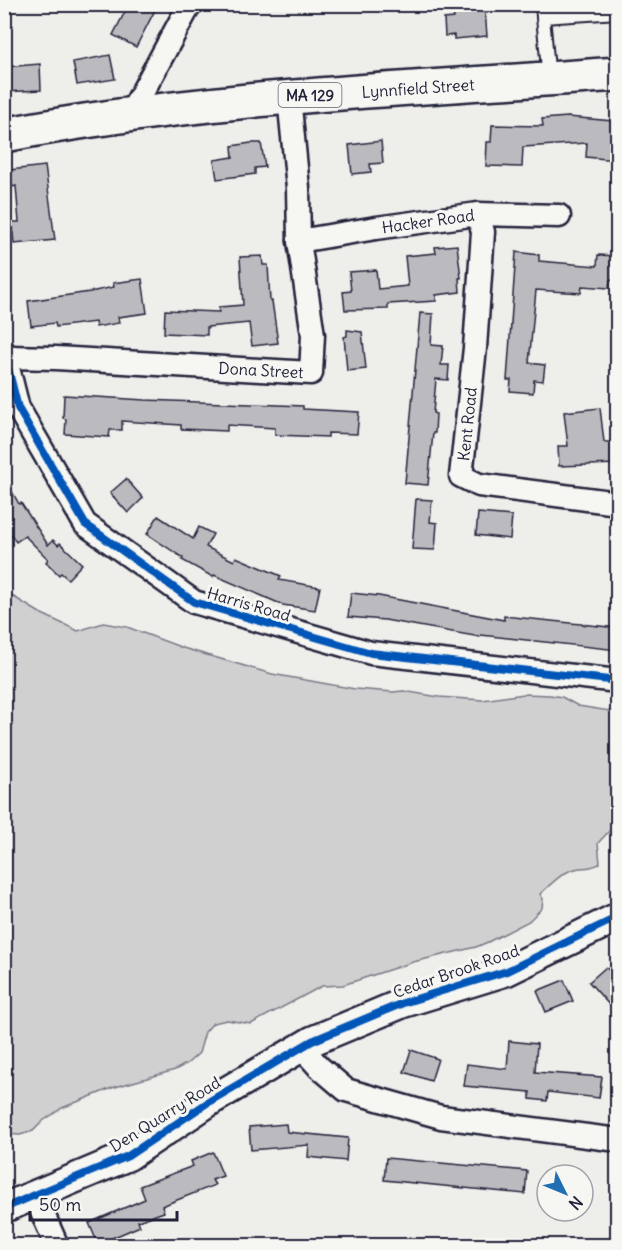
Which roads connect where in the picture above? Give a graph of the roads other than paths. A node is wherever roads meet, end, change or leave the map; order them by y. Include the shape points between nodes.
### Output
1 (186, 6) edge
2 (542, 11) edge
3 (618, 12) edge
4 (618, 74) edge
5 (549, 79) junction
6 (289, 97) junction
7 (130, 115) junction
8 (4, 135) edge
9 (478, 214) junction
10 (559, 216) dead end
11 (298, 241) junction
12 (5, 355) edge
13 (618, 502) edge
14 (618, 681) edge
15 (618, 917) edge
16 (302, 1047) junction
17 (618, 1140) edge
18 (35, 1196) junction
19 (4, 1208) edge
20 (57, 1245) edge

1 - 7 street
2 - 3 lane
2 - 5 lane
4 - 5 main road, Lynnfield Street / MA 129
5 - 6 main road, Lynnfield Street / MA 129
6 - 7 main road, Lynnfield Street / MA 129
6 - 11 street, Dona Street via 298,188
7 - 8 main road, Lynnfield Street / MA 129
9 - 10 street, Hacker Road
9 - 11 street, Hacker Road
9 - 13 street, Kent Road via 483,232 461,476 479,485
11 - 12 street, Dona Street via 313,335 311,373
12 - 14 street, Harris Road via 18,408 86,524 194,602 371,654
15 - 16 street, Cedar Brook Road via 507,971 403,1003
16 - 17 street via 346,1090 441,1117
16 - 18 street, Den Quarry Road via 210,1101 128,1156
18 - 19 street, Den Quarry Road
18 - 20 street

